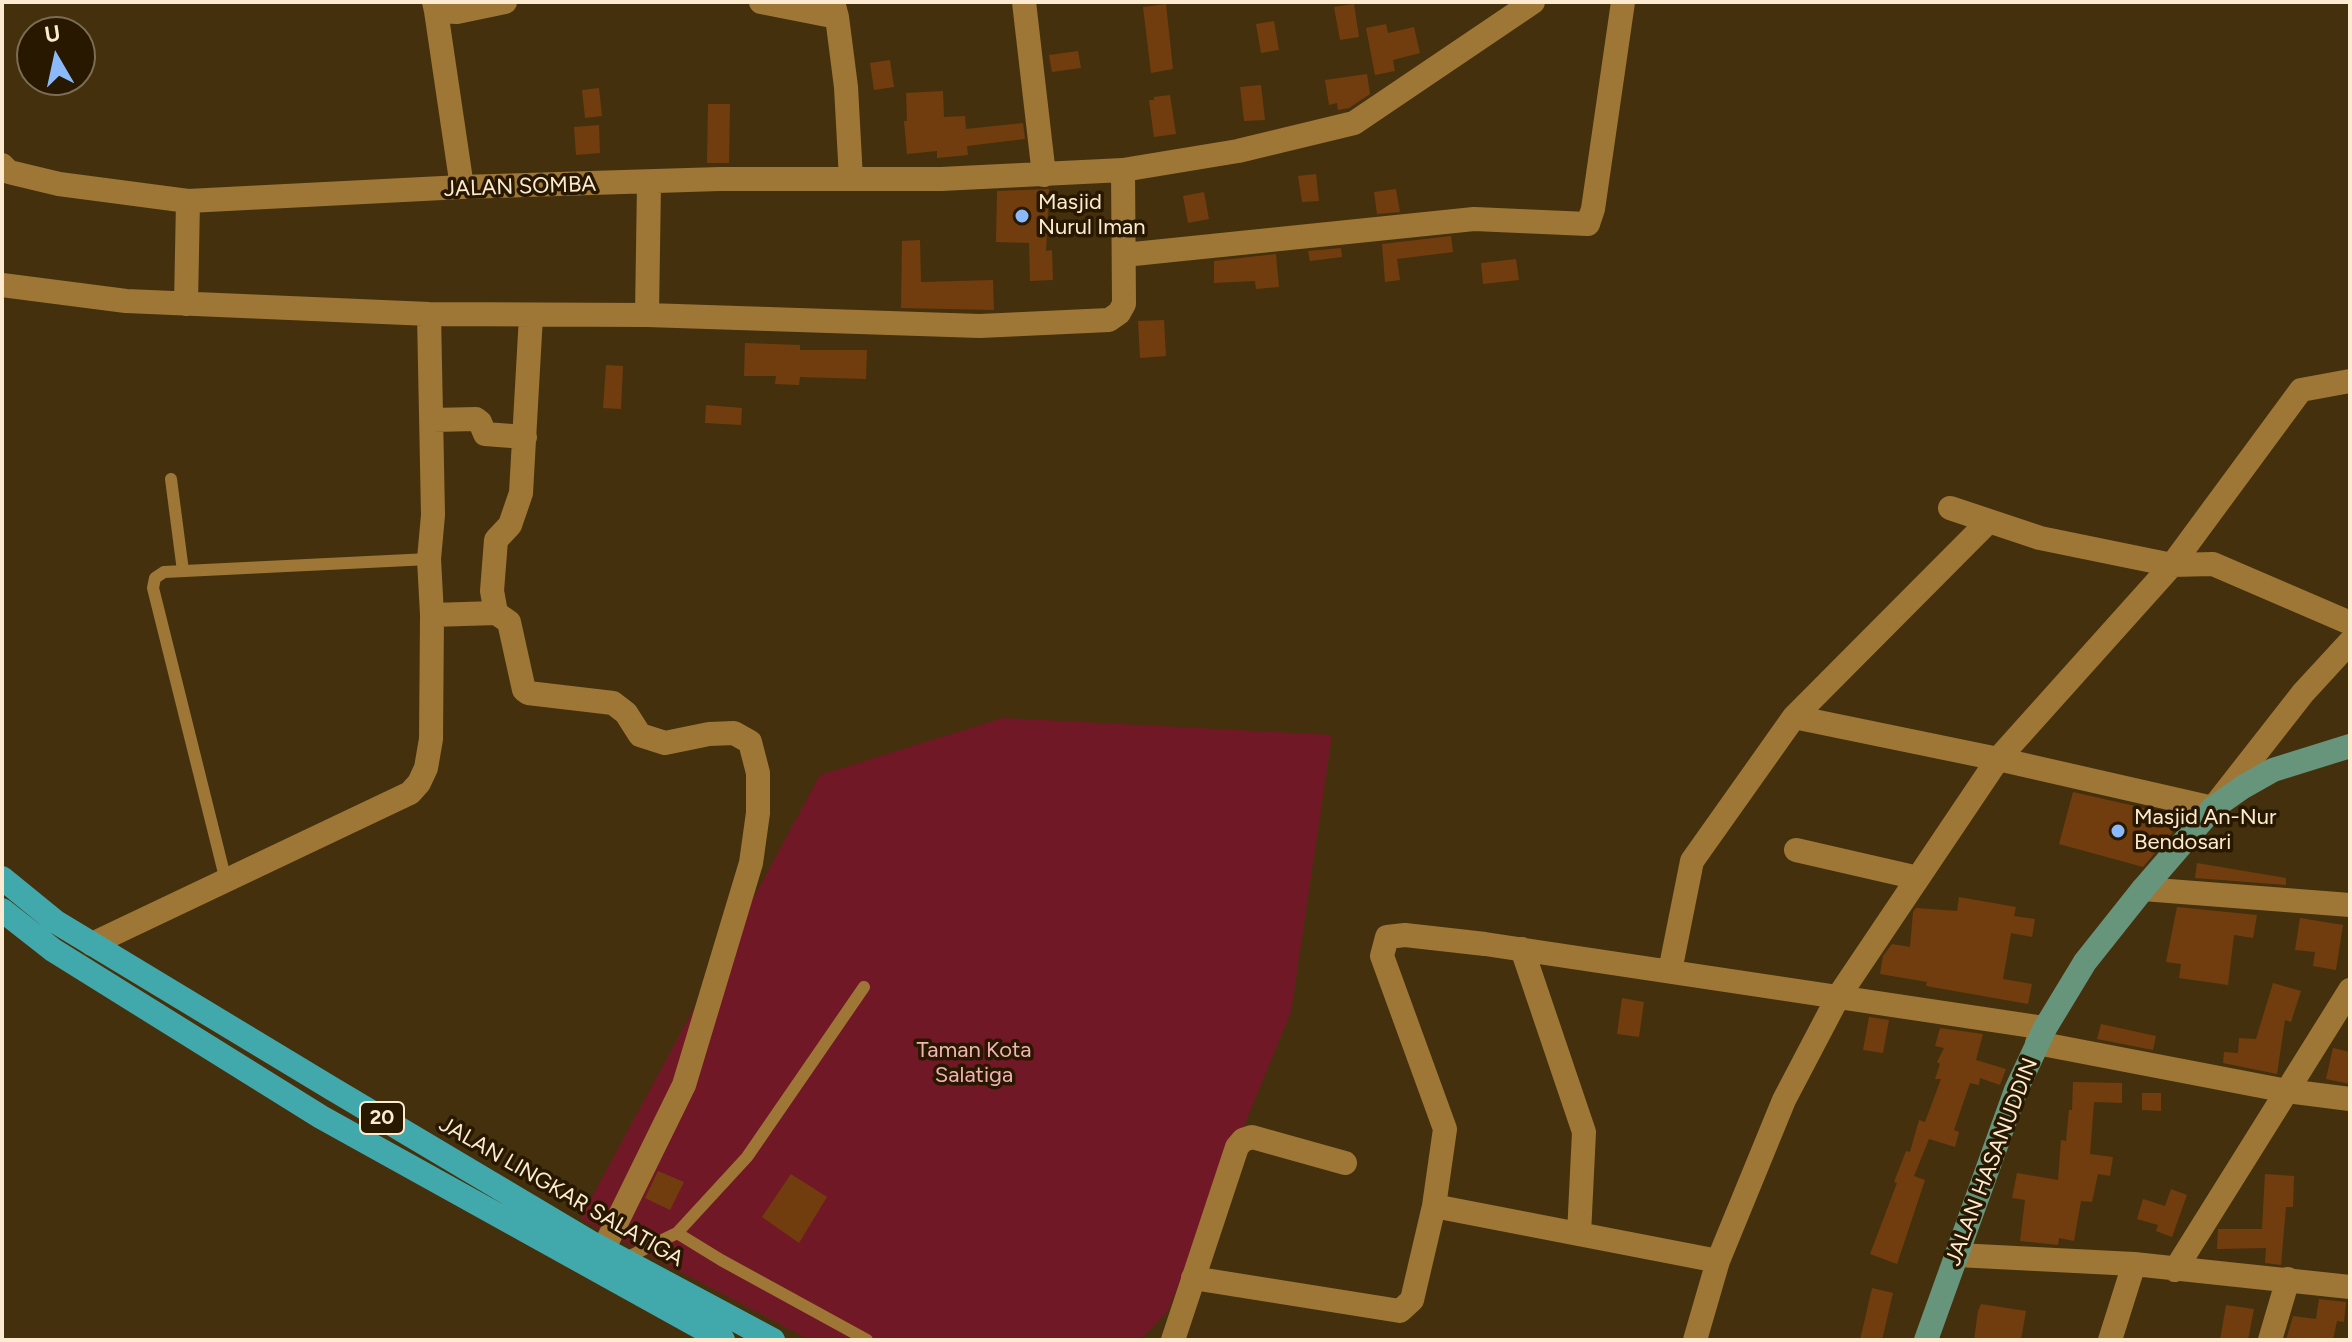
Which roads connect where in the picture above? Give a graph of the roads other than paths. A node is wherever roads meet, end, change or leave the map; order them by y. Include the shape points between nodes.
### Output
1 (505, 2) edge
2 (761, 2) edge
3 (1024, 2) edge
4 (1533, 2) edge
5 (1623, 2) edge
6 (435, 7) edge
7 (835, 10) edge
8 (1123, 170) junction
9 (4, 173) edge
10 (1044, 175) junction
11 (851, 179) junction
12 (649, 183) junction
13 (462, 187) junction
14 (188, 201) junction
15 (1124, 255) junction
16 (2, 285) edge
17 (186, 304) junction
18 (429, 314) junction
19 (647, 315) junction
20 (531, 316) junction
21 (2350, 381) edge
22 (433, 420) junction
23 (525, 437) junction
24 (171, 479) dead end
25 (1950, 508) dead end
26 (1989, 521) junction
27 (429, 559) junction
28 (2172, 565) junction
29 (183, 571) junction
30 (496, 613) junction
31 (432, 615) junction
32 (2350, 623) edge
33 (2350, 642) edge
34 (1794, 717) junction
35 (2350, 746) edge
36 (1998, 759) junction
37 (2213, 808) junction
38 (1796, 850) dead end
39 (2, 878) edge
40 (1918, 878) junction
41 (226, 881) junction
42 (2143, 889) junction
43 (2350, 905) edge
44 (2, 910) edge
45 (92, 944) junction
46 (1522, 949) junction
47 (1670, 971) junction
48 (864, 987) dead end
49 (2350, 990) edge
50 (1838, 997) junction
51 (2041, 1035) junction
52 (2287, 1091) junction
53 (2350, 1099) edge
54 (1345, 1163) dead end
55 (1434, 1206) junction
56 (677, 1233) junction
57 (1579, 1234) junction
58 (1957, 1255) junction
59 (1718, 1261) junction
60 (613, 1263) junction
61 (2134, 1264) junction
62 (2175, 1270) junction
63 (1193, 1278) junction
64 (2288, 1279) junction
65 (2350, 1287) edge
66 (723, 1340) edge
67 (773, 1340) edge
68 (867, 1340) edge
69 (1173, 1340) edge
70 (1695, 1340) edge
71 (1926, 1340) edge
72 (2110, 1340) edge
73 (2270, 1340) edge

1 - 6 street via 457,12
2 - 7 street
3 - 10 street
4 - 8 street, JALAN SOMBA via 1354,123 1238,151
5 - 15 street via 1588,224 1474,219
6 - 13 street
7 - 11 street
8 - 10 street, JALAN SOMBA
8 - 15 street
9 - 14 street, JALAN SOMBA
10 - 11 street, JALAN SOMBA
11 - 12 street, JALAN SOMBA
12 - 13 street, JALAN SOMBA
12 - 19 street
13 - 14 street, JALAN SOMBA
14 - 17 street
15 - 19 street via 1124,304 1109,320 980,326
16 - 17 street
17 - 18 street
18 - 20 street
18 - 22 street
19 - 20 street
20 - 23 street
21 - 28 street via 2301,390
22 - 23 street via 476,419 485,434
22 - 27 street
23 - 30 street via 517,508 494,550
24 - 29 lane
25 - 26 street
26 - 28 street via 2040,538
26 - 34 street
27 - 29 lane
27 - 31 street
28 - 32 street via 2213,564
28 - 36 street
29 - 41 lane via 164,572 155,578 153,588
30 - 31 street
30 - 60 street via 509,622 528,693 613,703 640,735 665,743 734,733 750,742 756,759 758,813 751,863 723,962 684,1085
31 - 41 street via 431,739 419,783 410,793
33 - 37 street
34 - 36 street
34 - 47 street via 1692,861
35 - 37 main road, JALAN HASANUDDIN via 2273,770
36 - 37 street
36 - 40 street
37 - 42 main road, JALAN HASANUDDIN
38 - 40 street
39 - 45 highway, JALAN LINGKAR SALATIGA / 20
40 - 50 street
41 - 45 street
42 - 43 street
42 - 51 main road, JALAN HASANUDDIN via 2085,962
44 - 60 highway, JALAN LINGKAR SALATIGA / 20 via 53,950 321,1117
45 - 60 highway, JALAN LINGKAR SALATIGA / 20
46 - 47 street
46 - 55 street via 1387,937 1382,956 1445,1129
46 - 57 street via 1584,1132
47 - 50 street
48 - 56 lane via 747,1157
49 - 52 street
50 - 51 street
50 - 59 street via 1784,1100
51 - 52 street
51 - 58 main road, JALAN HASANUDDIN
52 - 53 street
52 - 62 street
54 - 63 street via 1252,1137 1243,1140
55 - 57 street
55 - 63 street via 1412,1300 1400,1311
56 - 60 lane
56 - 68 lane
57 - 59 street
58 - 61 street
58 - 71 main road, JALAN HASANUDDIN
59 - 70 street
60 - 66 highway, JALAN LINGKAR SALATIGA / 20
60 - 67 highway, JALAN LINGKAR SALATIGA / 20
61 - 62 street
61 - 72 street
62 - 64 street
63 - 69 street
64 - 65 street
64 - 73 street

